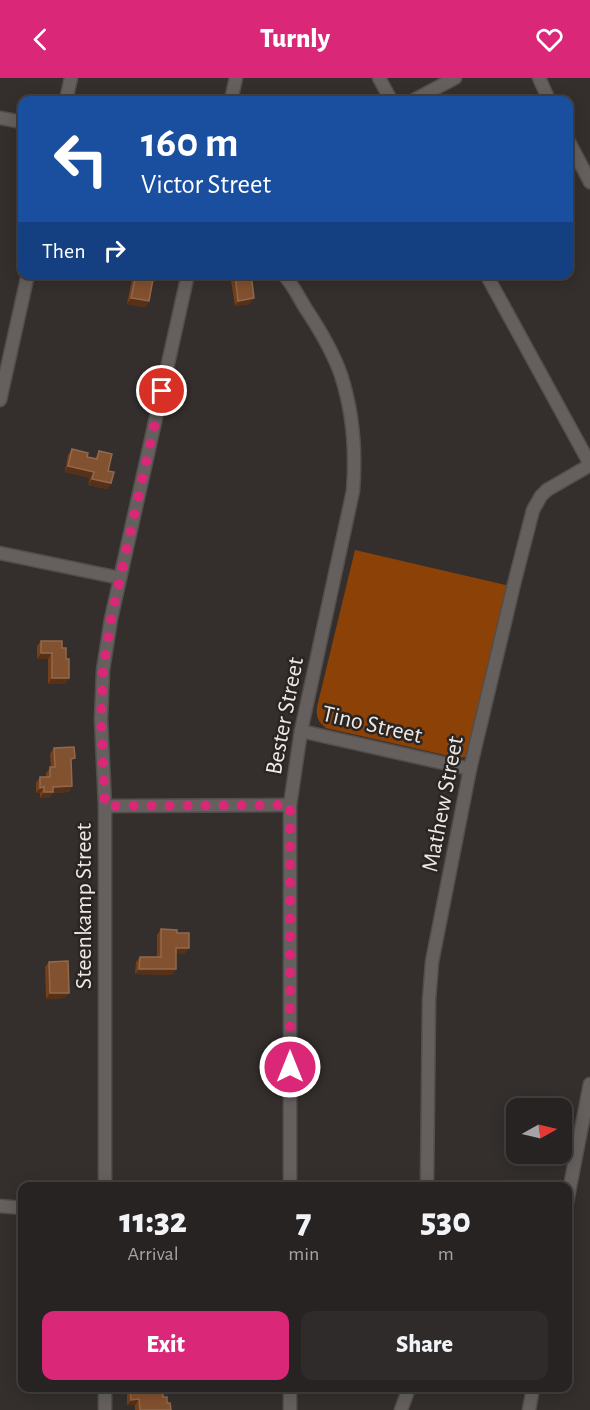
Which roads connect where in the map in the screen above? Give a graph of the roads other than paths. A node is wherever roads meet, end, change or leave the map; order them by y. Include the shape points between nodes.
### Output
1 (71, 78) edge
2 (236, 78) edge
3 (379, 78) edge
4 (455, 78) edge
5 (539, 78) edge
6 (67, 96) edge
7 (232, 96) edge
8 (389, 96) edge
9 (421, 96) edge
10 (547, 96) edge
11 (0, 118) edge
12 (18, 121) edge
13 (573, 150) edge
14 (590, 182) edge
15 (27, 279) edge
16 (187, 279) edge
17 (286, 279) edge
18 (489, 279) edge
19 (0, 400) edge
20 (590, 465) edge
21 (0, 552) edge
22 (120, 578) junction
23 (301, 731) junction
24 (470, 769) junction
25 (290, 805) junction
26 (105, 806) junction
27 (590, 1084) edge
28 (105, 1182) edge
29 (290, 1182) edge
30 (427, 1182) edge
31 (571, 1182) edge
32 (0, 1206) edge
33 (18, 1208) edge
34 (105, 1392) edge
35 (290, 1392) edge
36 (407, 1392) edge
37 (532, 1392) edge
38 (105, 1410) edge
39 (290, 1410) edge
40 (400, 1410) edge
41 (529, 1410) edge

1 - 6 street
2 - 7 street
3 - 8 street
4 - 9 street
5 - 10 street
11 - 12 street
13 - 14 street
15 - 19 street
16 - 22 street, Steenkamp Street
17 - 23 street, Bester Street via 332,354 346,392 353,431 353,491
18 - 20 street
20 - 24 street, Mathew Street via 547,490 533,510
21 - 22 street
22 - 26 street, Steenkamp Street via 103,670
23 - 24 street, Tino Street
23 - 25 street, Bester Street
24 - 30 street, Mathew Street via 432,962
25 - 26 street
25 - 29 street, Bester Street
26 - 28 street, Steenkamp Street
27 - 31 street
32 - 33 street
34 - 38 street
35 - 39 street
36 - 40 street
37 - 41 street

